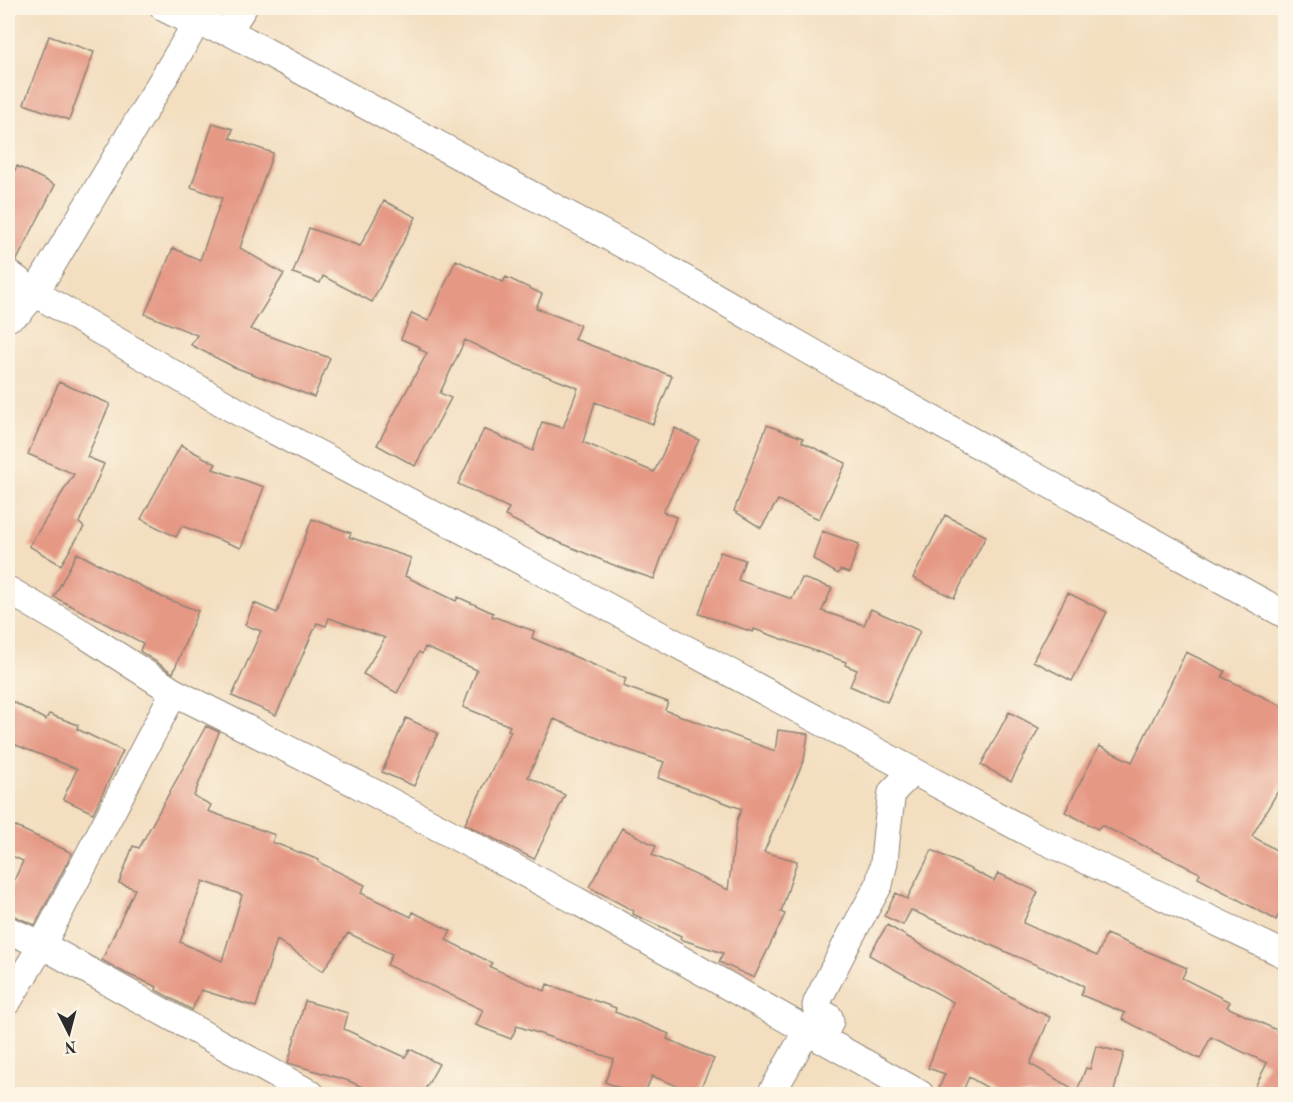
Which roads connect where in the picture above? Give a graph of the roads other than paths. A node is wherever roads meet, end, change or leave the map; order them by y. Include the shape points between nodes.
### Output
1 (164, 8) edge
2 (243, 8) edge
3 (196, 24) junction
4 (228, 31) junction
5 (8, 273) edge
6 (35, 293) junction
7 (8, 318) edge
8 (8, 590) edge
9 (1286, 615) edge
10 (174, 692) junction
11 (913, 771) junction
12 (8, 930) edge
13 (42, 945) junction
14 (1286, 955) edge
15 (8, 1001) edge
16 (814, 1035) junction
17 (310, 1095) edge
18 (771, 1095) edge
19 (920, 1095) edge

1 - 3 street
2 - 4 street
3 - 4 street
3 - 6 street
4 - 9 street via 648,258
5 - 6 street
6 - 7 street via 20,311
6 - 11 street via 235,410
8 - 10 street
10 - 13 street
10 - 16 street via 567,895
11 - 14 street via 1033,835
11 - 16 street via 892,792 879,885 817,1002 816,1006 830,1021
12 - 13 street
13 - 15 street
13 - 17 street
16 - 18 street
16 - 19 street

